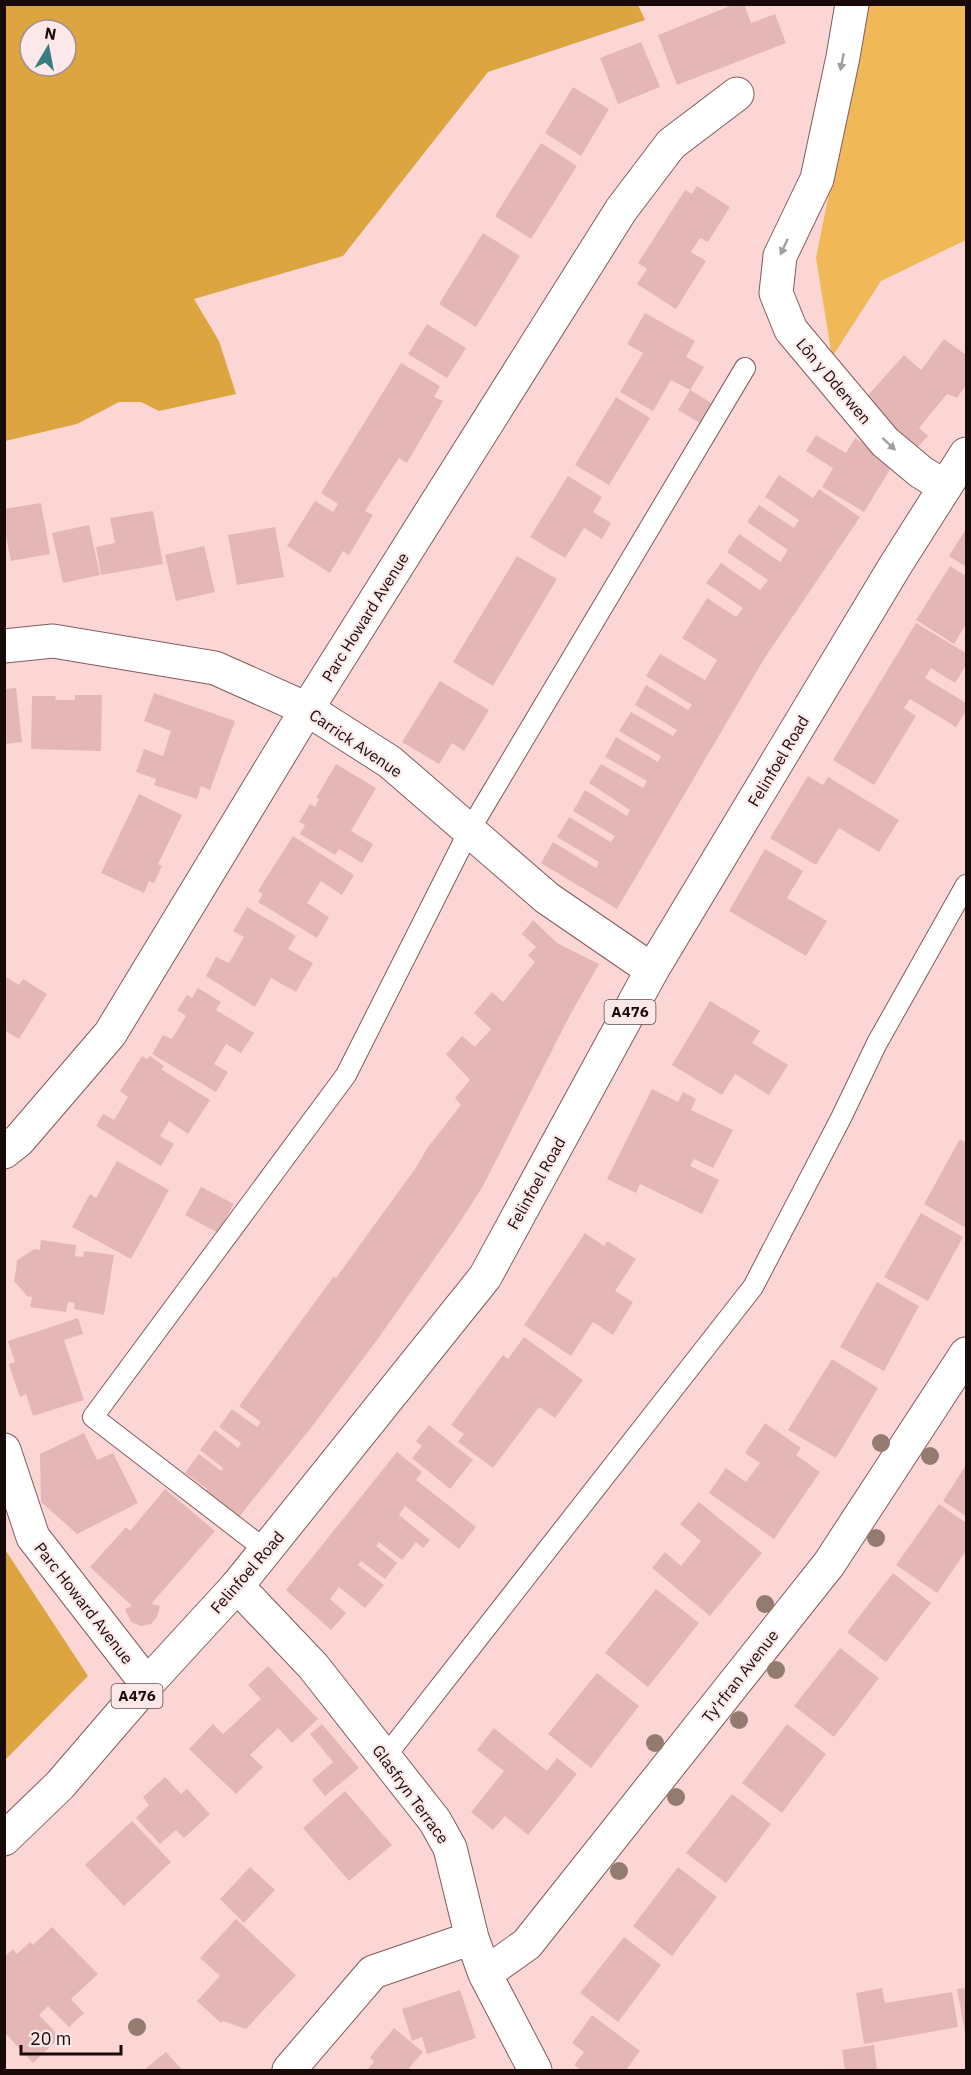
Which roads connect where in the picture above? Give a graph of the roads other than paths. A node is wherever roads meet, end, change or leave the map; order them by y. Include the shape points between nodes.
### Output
1 (852, 4) edge
2 (737, 94) dead end
3 (745, 368) dead end
4 (966, 454) edge
5 (945, 487) junction
6 (4, 646) edge
7 (307, 709) junction
8 (469, 831) junction
9 (966, 885) edge
10 (652, 970) junction
11 (4, 1152) edge
12 (966, 1354) edge
13 (4, 1450) edge
14 (267, 1551) junction
15 (237, 1586) junction
16 (147, 1684) junction
17 (385, 1757) junction
18 (4, 1839) edge
19 (472, 1938) junction
20 (485, 1974) junction
21 (289, 2070) edge
22 (535, 2070) edge

1 -> 5 street, Lôn y Dderwen via 817,179 780,256 776,293 791,330 885,442
2 - 7 street, Parc Howard Avenue via 670,144 621,210
3 - 8 lane
4 - 5 street, Felinfoel Road / A476
5 - 10 street, Felinfoel Road / A476
6 - 7 street, Carrick Avenue via 53,641 215,668
7 - 8 street, Carrick Avenue via 390,762
7 - 11 street, Parc Howard Avenue via 110,1034 19,1140
8 - 10 street, Carrick Avenue via 548,898
8 - 14 lane via 346,1075 93,1417
9 - 17 lane via 877,1042 753,1287
10 - 14 street, Felinfoel Road / A476 via 484,1277
12 - 20 street, Ty'rfran Avenue via 829,1564 527,1944
13 - 16 street, Parc Howard Avenue via 33,1537
14 - 15 street, Felinfoel Road / A476
15 - 16 street, Felinfoel Road / A476
15 - 17 street, Glasfryn Terrace via 313,1666
16 - 18 street, Felinfoel Road / A476 via 60,1785
17 - 19 street, Glasfryn Terrace via 435,1821 450,1848
19 - 20 street, Glasfryn Terrace
19 - 21 street via 373,1972
20 - 22 street, Glasfryn Terrace

